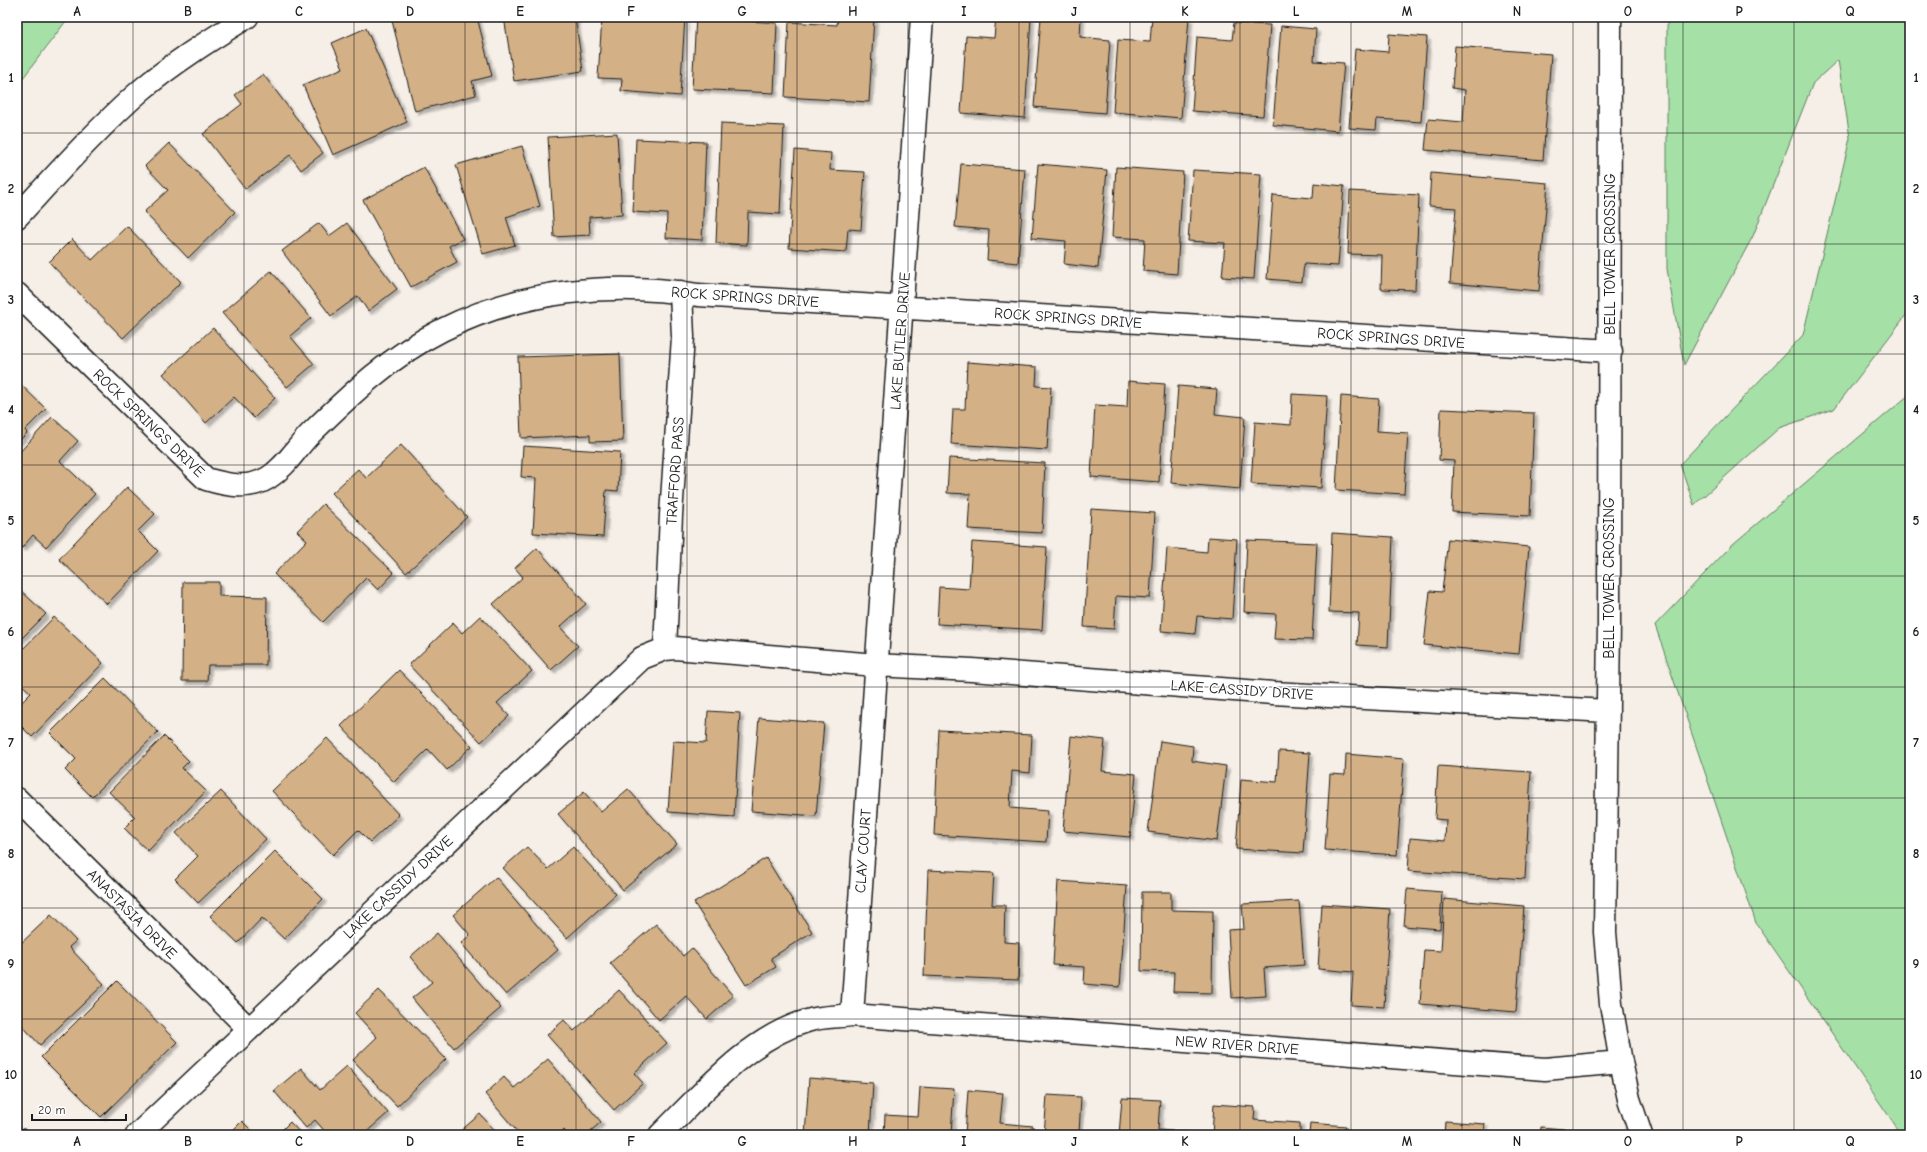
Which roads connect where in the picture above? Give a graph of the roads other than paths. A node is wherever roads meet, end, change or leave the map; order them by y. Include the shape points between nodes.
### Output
1 (247, 17) edge
2 (922, 17) edge
3 (1610, 17) edge
4 (17, 217) edge
5 (681, 292) junction
6 (17, 294) edge
7 (902, 308) junction
8 (1610, 351) junction
9 (665, 649) junction
10 (876, 665) junction
11 (1608, 711) junction
12 (17, 799) edge
13 (852, 1015) junction
14 (248, 1028) junction
15 (1621, 1062) junction
16 (137, 1135) edge
17 (660, 1135) edge
18 (1640, 1135) edge

1 - 4 street via 193,51 141,90 94,134
2 - 7 street, LAKE BUTLER DRIVE
3 - 8 street, BELL TOWER CROSSING
5 - 6 street, ROCK SPRINGS DRIVE via 640,288 581,290 523,300 441,331 402,354 352,393 306,438 283,467 266,479 247,485 226,485 206,479
5 - 7 street, ROCK SPRINGS DRIVE
5 - 9 street, TRAFFORD PASS via 684,337 671,515
7 - 8 street, ROCK SPRINGS DRIVE
7 - 10 street, LAKE BUTLER DRIVE
8 - 11 street, BELL TOWER CROSSING
9 - 10 street
9 - 14 street, LAKE CASSIDY DRIVE via 642,658
10 - 11 street, LAKE CASSIDY DRIVE via 1273,693
10 - 13 street, CLAY COURT
11 - 15 street, BELL TOWER CROSSING via 1605,932 1611,1004
12 - 14 street, ANASTASIA DRIVE
13 - 15 street, NEW RIVER DRIVE via 1545,1070
13 - 17 street via 808,1020 777,1031 749,1050
14 - 16 street, LAKE CASSIDY DRIVE
15 - 18 street, BELL TOWER CROSSING

